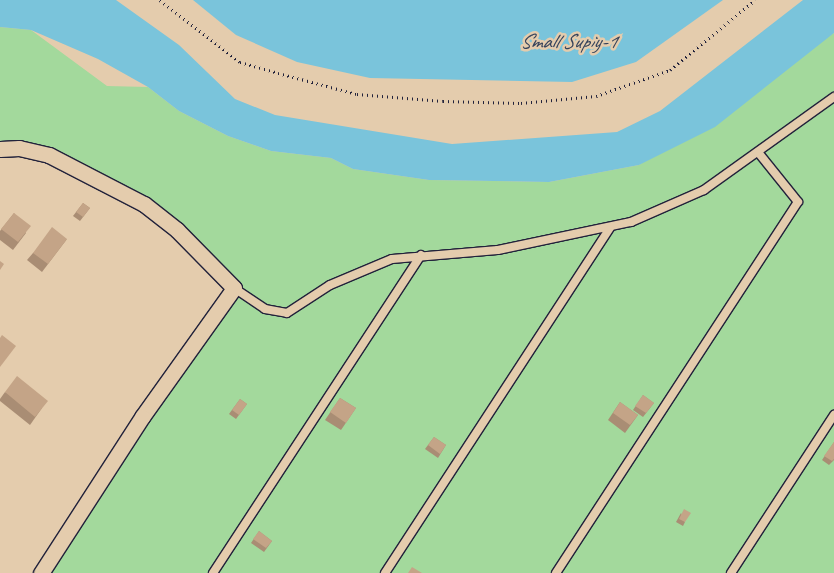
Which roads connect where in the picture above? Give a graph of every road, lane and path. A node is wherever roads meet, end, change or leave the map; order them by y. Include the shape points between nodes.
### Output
1 (160, 0) edge
2 (754, 0) edge
3 (834, 97) edge
4 (0, 149) edge
5 (758, 152) junction
6 (610, 228) junction
7 (421, 255) junction
8 (234, 288) junction
9 (834, 415) edge
10 (41, 573) edge
11 (213, 573) edge
12 (385, 573) edge
13 (556, 573) edge
14 (731, 573) edge

1 - 2 path via 240,62 278,73 357,94 443,102 521,104 596,96 670,70
3 - 5 lane
4 - 8 street via 19,148 49,155 144,204 177,230
5 - 6 lane via 686,200
5 - 13 lane via 798,202
6 - 7 lane via 498,250
6 - 12 lane
7 - 8 lane via 392,260 351,275 287,313 264,309
7 - 11 lane
8 - 10 street via 142,417
9 - 14 lane

